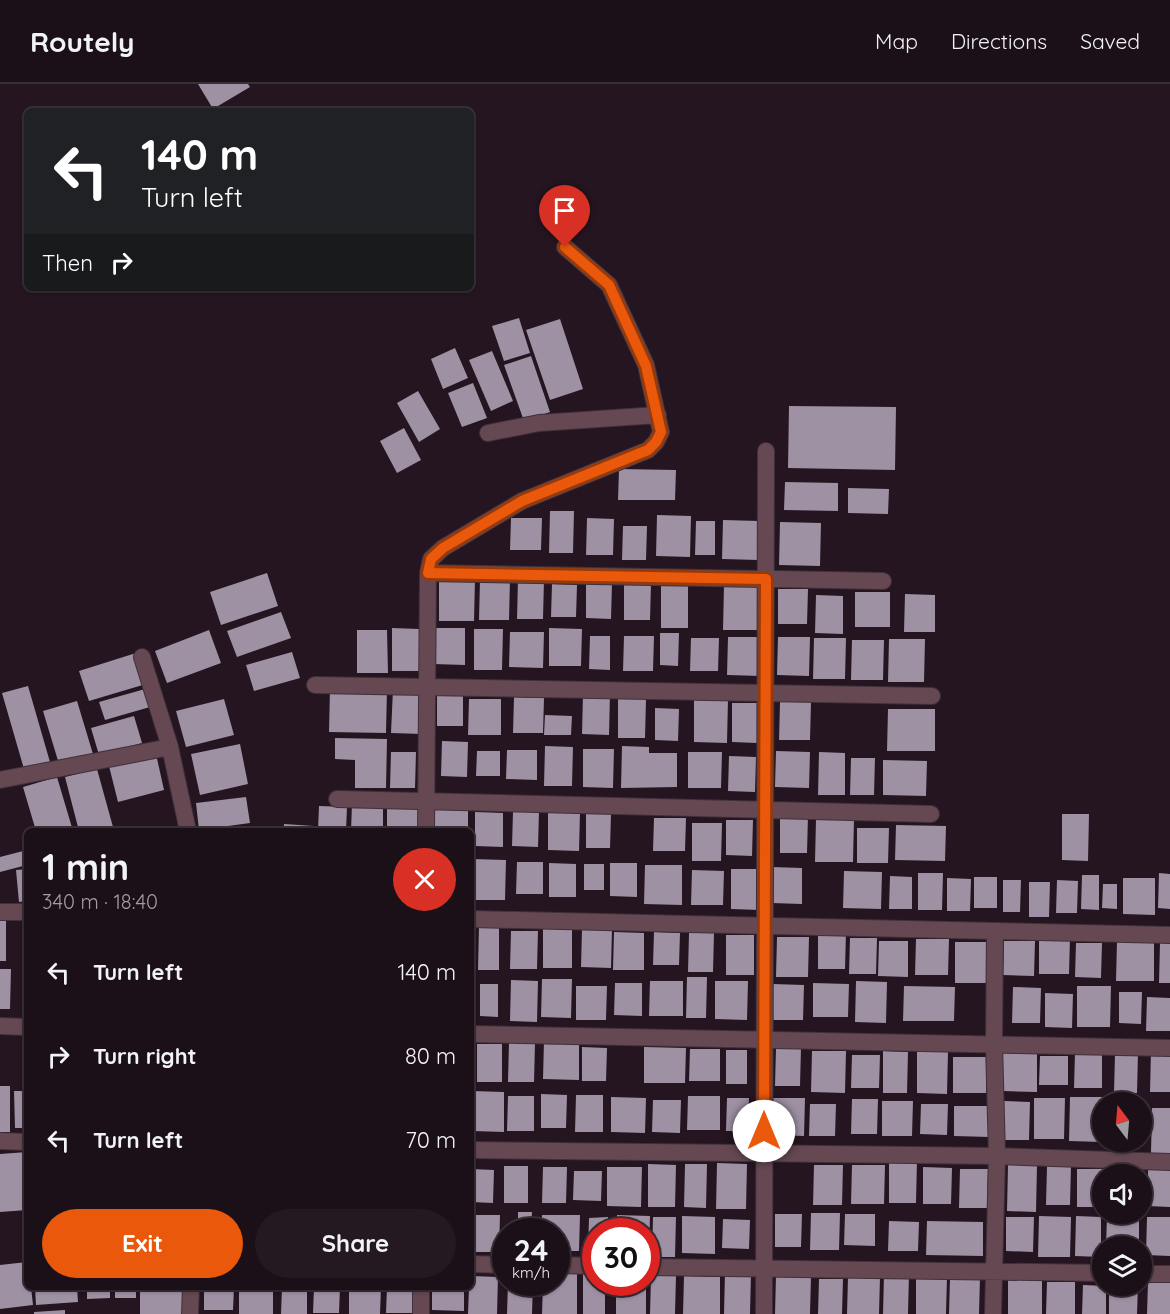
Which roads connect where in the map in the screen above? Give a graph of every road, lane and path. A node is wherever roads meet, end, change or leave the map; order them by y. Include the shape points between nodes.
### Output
1 (565, 247) dead end
2 (658, 415) junction
3 (488, 433) dead end
4 (766, 451) dead end
5 (428, 573) junction
6 (766, 579) junction
7 (883, 581) dead end
8 (142, 657) dead end
9 (315, 685) dead end
10 (427, 687) junction
11 (766, 693) junction
12 (932, 696) dead end
13 (170, 747) junction
14 (0, 780) edge
15 (337, 799) dead end
16 (426, 801) junction
17 (765, 810) junction
18 (931, 814) dead end
19 (187, 828) edge
20 (426, 828) edge
21 (0, 912) edge
22 (24, 912) edge
23 (474, 919) edge
24 (765, 926) junction
25 (995, 931) junction
26 (1170, 934) edge
27 (0, 1026) edge
28 (24, 1027) edge
29 (474, 1035) edge
30 (765, 1040) junction
31 (994, 1044) junction
32 (1170, 1048) edge
33 (0, 1141) edge
34 (24, 1142) edge
35 (474, 1150) edge
36 (764, 1154) junction
37 (997, 1156) junction
38 (1170, 1162) edge
39 (474, 1264) edge
40 (492, 1264) edge
41 (660, 1267) edge
42 (764, 1268) junction
43 (994, 1272) junction
44 (1092, 1273) edge
45 (1152, 1274) edge
46 (1170, 1274) edge
47 (191, 1290) edge
48 (421, 1290) edge
49 (190, 1314) edge
50 (421, 1314) edge
51 (764, 1314) edge
52 (993, 1314) edge

1 - 2 street via 609,285 646,366
2 - 3 street via 539,423
2 - 5 street via 661,432 648,450 522,501 443,548 431,559
4 - 6 street
5 - 6 street
5 - 10 street
6 - 7 street
6 - 11 street
8 - 13 street
9 - 10 street
10 - 11 street
10 - 16 street
11 - 12 street
11 - 17 street
13 - 14 street
13 - 19 street
15 - 16 street
16 - 17 street
16 - 20 street
17 - 18 street
17 - 24 street
21 - 22 street
23 - 24 street
24 - 25 street
24 - 30 street
25 - 26 street
25 - 31 street
27 - 28 street
29 - 30 street
30 - 31 street
30 - 36 street
31 - 32 street
31 - 37 street
33 - 34 street
35 - 36 street
36 - 37 street
36 - 42 street
37 - 38 street
37 - 43 street
39 - 40 street
41 - 42 street
42 - 43 street
42 - 51 street
43 - 44 street
43 - 52 street
45 - 46 street
47 - 49 street
48 - 50 street

